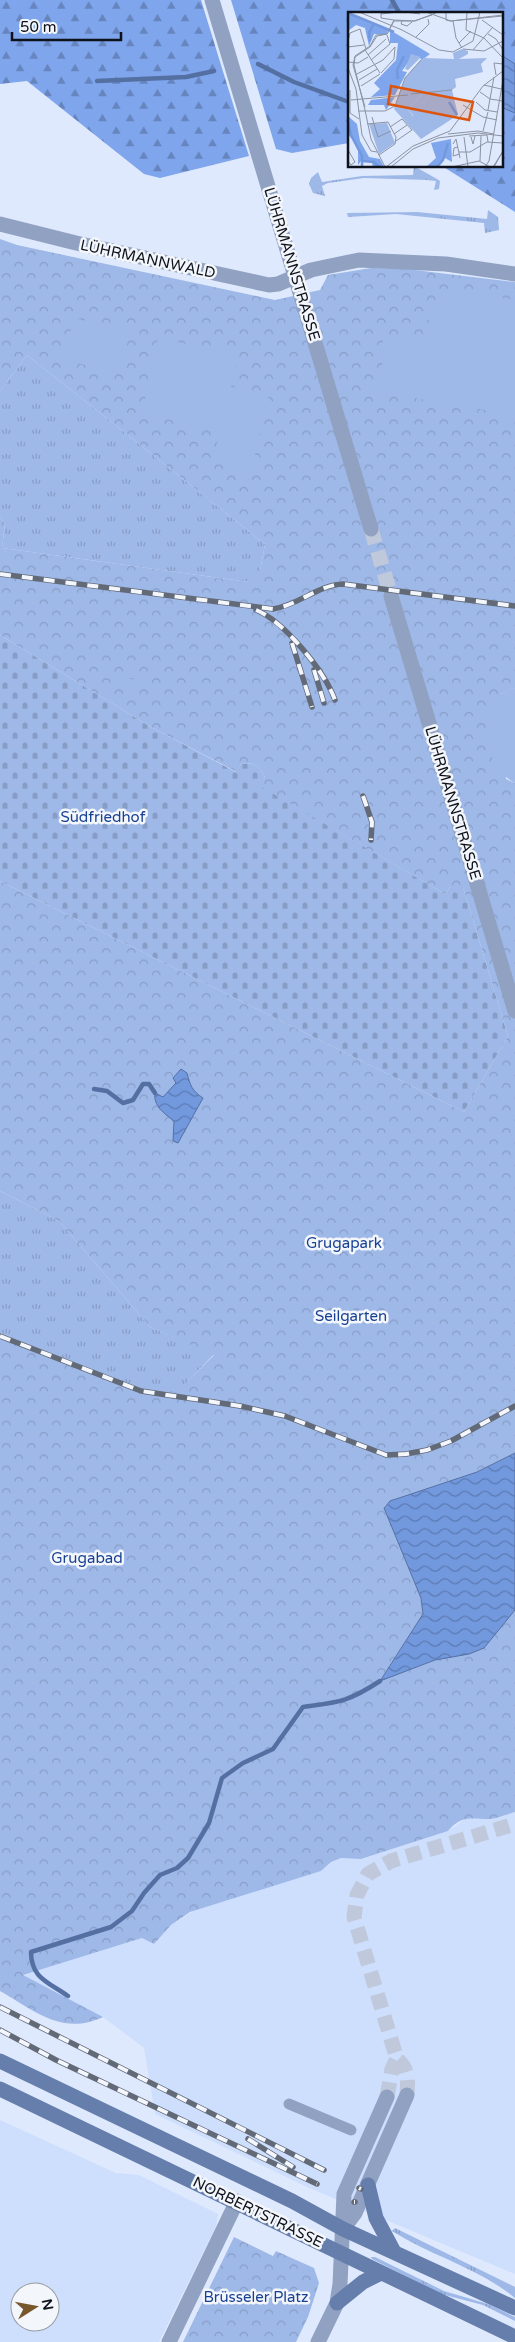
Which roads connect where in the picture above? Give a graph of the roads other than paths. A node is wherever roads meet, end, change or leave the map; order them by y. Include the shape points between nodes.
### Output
1 (212, 0) edge
2 (0, 224) edge
3 (515, 274) edge
4 (296, 276) junction
5 (370, 529) tunnel mouth
6 (391, 596) tunnel mouth
7 (515, 1011) edge
8 (0, 2061) edge
9 (0, 2089) edge
10 (407, 2095) tunnel mouth
11 (387, 2097) tunnel mouth
12 (289, 2104) dead end
13 (351, 2130) dead end
14 (368, 2185) junction
15 (237, 2201) junction
16 (343, 2229) junction
17 (393, 2250) junction
18 (341, 2252) junction
19 (381, 2272) junction
20 (337, 2303) junction
21 (515, 2308) edge
22 (515, 2337) edge
23 (170, 2342) edge
24 (318, 2342) edge

1 - 4 street, LÜHRMANNSTRASSE
2 - 4 street, LÜHRMANNWALD via 269,284 278,284
3 - 4 street, LÜHRMANNWALD via 446,264 375,259 339,263
4 - 5 street, LÜHRMANNSTRASSE
6 - 7 street, LÜHRMANNSTRASSE
8 - 16 main road, NORBERTSTRASSE
9 - 15 main road, NORBERTSTRASSE
10 - 14 street
11 - 16 street via 344,2194
12 - 13 street
14 - 16 street via 355,2213
14 - 17 main road via 376,2218
15 - 18 main road, NORBERTSTRASSE
15 - 23 street
16 - 17 main road, NORBERTSTRASSE
16 - 18 street
17 - 21 main road, NORBERTSTRASSE
18 - 19 main road, NORBERTSTRASSE
18 - 20 street
19 - 20 main road
19 - 22 main road, NORBERTSTRASSE
20 - 24 street

